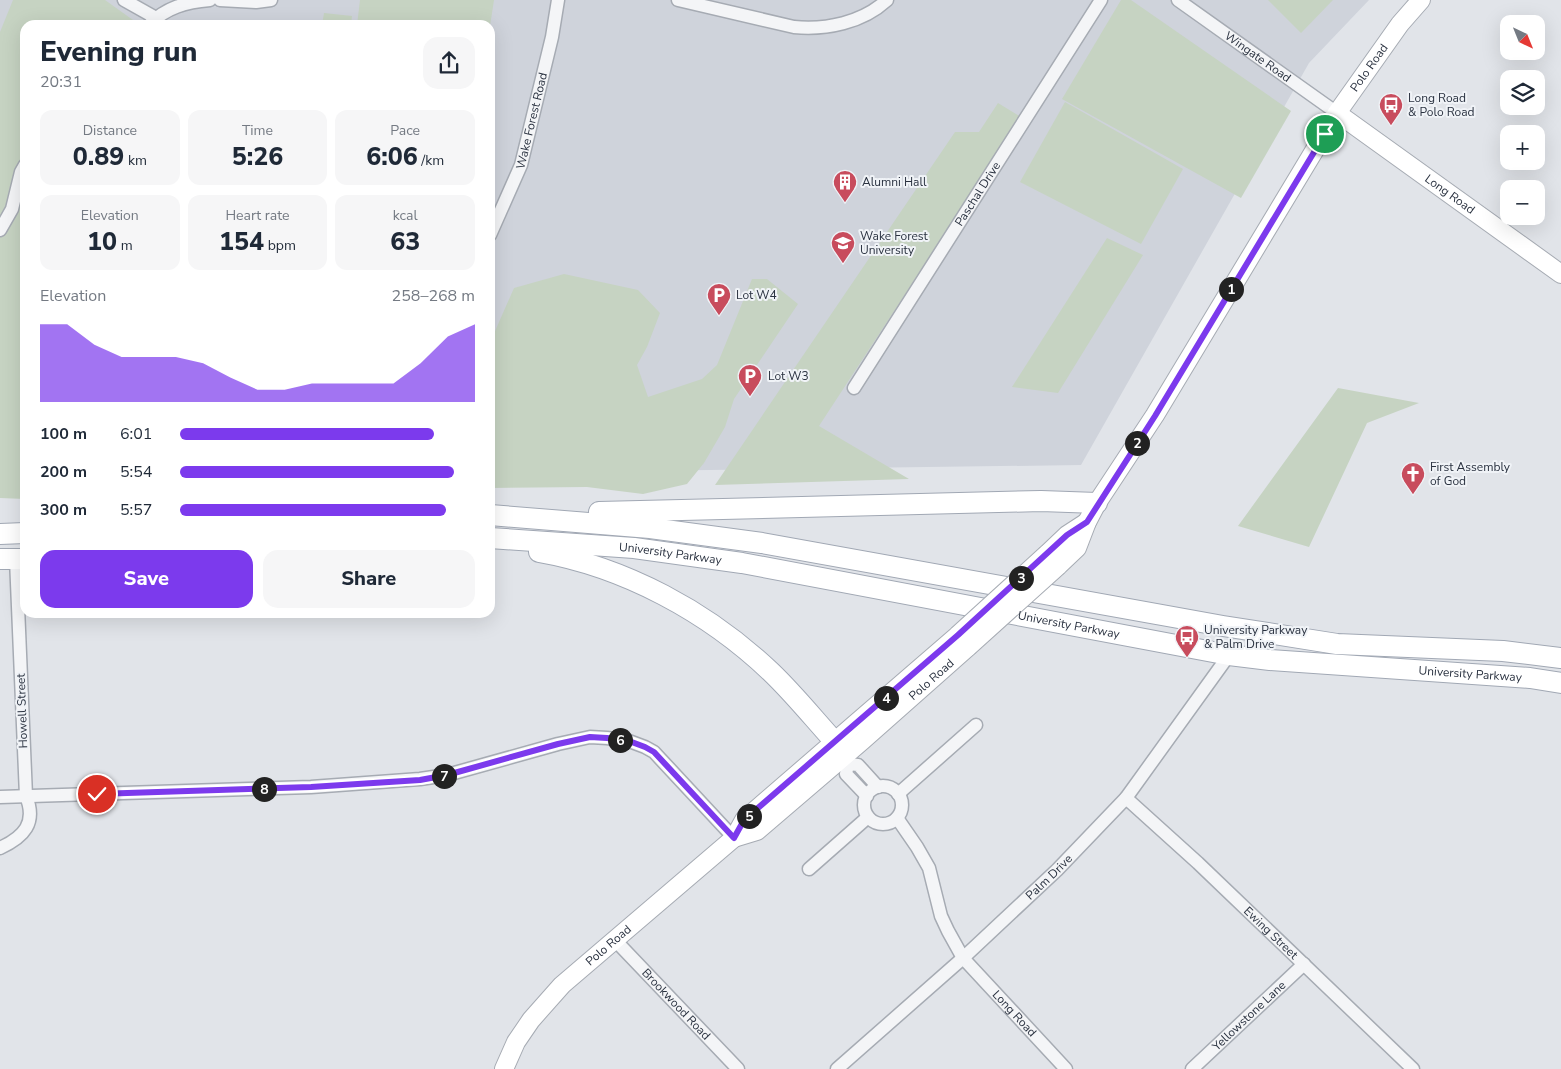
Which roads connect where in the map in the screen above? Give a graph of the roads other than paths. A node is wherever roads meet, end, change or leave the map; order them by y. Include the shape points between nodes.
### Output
1 (124, 0) edge
2 (210, 0) edge
3 (220, 0) edge
4 (271, 0) edge
5 (558, 0) edge
6 (678, 0) edge
7 (887, 0) edge
8 (1101, 0) edge
9 (1178, 0) edge
10 (1421, 0) edge
11 (152, 20) edge
12 (155, 20) edge
13 (1337, 113) junction
14 (20, 176) edge
15 (495, 224) edge
16 (0, 230) edge
17 (1561, 274) edge
18 (854, 388) dead end
19 (1097, 503) junction
20 (498, 515) edge
21 (20, 533) edge
22 (0, 534) edge
23 (495, 538) edge
24 (495, 546) edge
25 (14, 559) edge
26 (963, 641) junction
27 (1229, 655) junction
28 (1561, 658) edge
29 (1561, 683) edge
30 (976, 725) dead end
31 (842, 755) junction
32 (878, 787) junction
33 (898, 794) junction
34 (26, 796) junction
35 (867, 796) junction
36 (0, 797) edge
37 (1126, 798) junction
38 (868, 817) junction
39 (897, 818) junction
40 (734, 838) junction
41 (0, 848) edge
42 (809, 869) dead end
43 (614, 939) junction
44 (963, 958) junction
45 (1304, 964) junction
46 (504, 1069) edge
47 (738, 1069) edge
48 (837, 1069) edge
49 (1066, 1069) edge
50 (1192, 1069) edge
51 (1413, 1069) edge

1 - 11 street
2 - 12 street via 176,6
3 - 4 street
5 - 15 street, Wake Forest Road via 522,164
6 - 7 street via 808,28 838,25 871,12
8 - 18 street, Paschal Drive
9 - 13 street, Wingate Road
10 - 13 main road, Polo Road via 1400,24
13 - 17 main road, Long Road
13 - 19 main road, Polo Road via 1155,416
14 - 16 street via 12,209
19 - 20 main road
19 - 26 main road, Polo Road, bridge via 1087,522 1067,535 1053,560
20 - 28 main road, University Parkway via 650,528 762,543 1337,644 1503,651
21 - 22 main road
23 - 27 main road, University Parkway via 634,548 742,564
24 - 31 main road via 558,555 589,564 656,591 690,609 772,673
25 - 34 street, Howell Street
26 - 31 main road, Polo Road
26 - 31 main road, Polo Road via 862,741
27 - 29 main road, University Parkway
27 - 37 street, Palm Drive
30 - 33 street
31 - 32 street via 858,765
31 - 35 street via 846,774
31 - 40 main road, Polo Road via 744,820
32 - 33 street via 892,787
32 - 35 street via 871,789
33 - 39 street via 902,809
34 - 36 street
34 - 40 street via 311,787 420,780 558,744 590,737 607,738 629,741 654,752
34 - 41 street, Howell Street via 30,812 26,828 20,837
35 - 38 street via 864,803
37 - 44 street, Palm Drive via 1058,870
37 - 45 street, Ewing Street
38 - 39 street via 883,824
38 - 42 street
39 - 44 street, Long Road via 929,868 941,916
40 - 43 main road, Polo Road
43 - 46 main road, Polo Road via 547,1001 516,1042
43 - 47 street, Brookwood Road
44 - 48 street, Palm Drive
44 - 49 street, Long Road
45 - 50 street, Yellowstone Lane
45 - 51 street, Ewing Street

